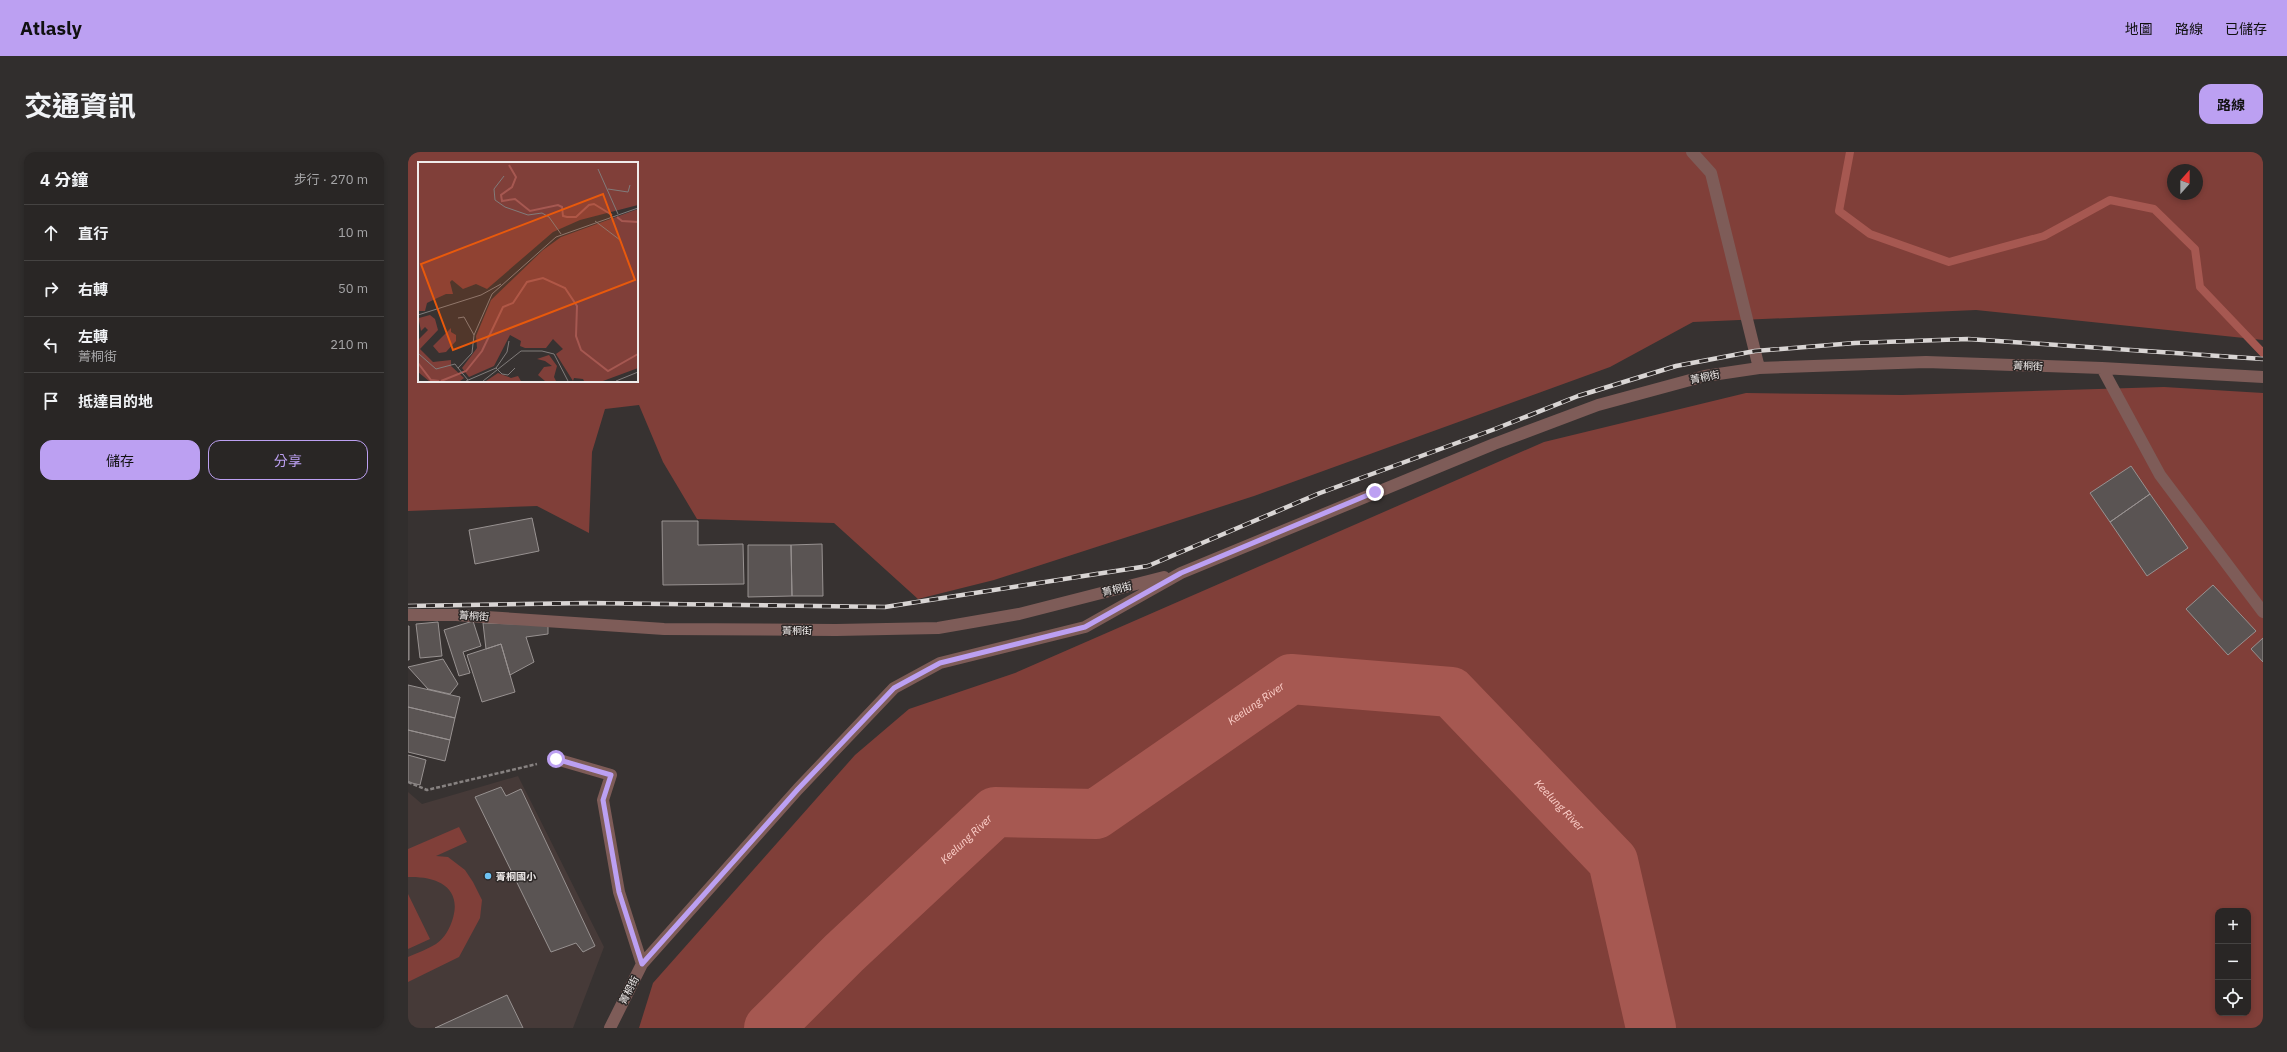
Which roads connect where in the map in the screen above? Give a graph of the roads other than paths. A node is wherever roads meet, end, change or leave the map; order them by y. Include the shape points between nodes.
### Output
1 (1692, 152) edge
2 (1759, 368) junction
3 (2102, 368) junction
4 (2263, 377) edge
5 (1181, 573) junction
6 (2263, 612) edge
7 (408, 615) edge
8 (556, 759) road end
9 (642, 964) junction
10 (610, 1028) edge

1 - 2 lane via 1712,173
2 - 3 lane, 菁桐街 via 1926,362
2 - 5 lane, 菁桐街 via 1705,376 1598,405 1396,484
3 - 4 lane, 菁桐街
3 - 6 lane via 2160,475
5 - 7 lane, 菁桐街 via 1019,614 938,628 664,629 456,615
5 - 9 lane, 菁桐街 via 1085,627 940,663 894,688 798,789
8 - 9 lane via 611,775 603,800 619,892
9 - 10 lane, 菁桐街

